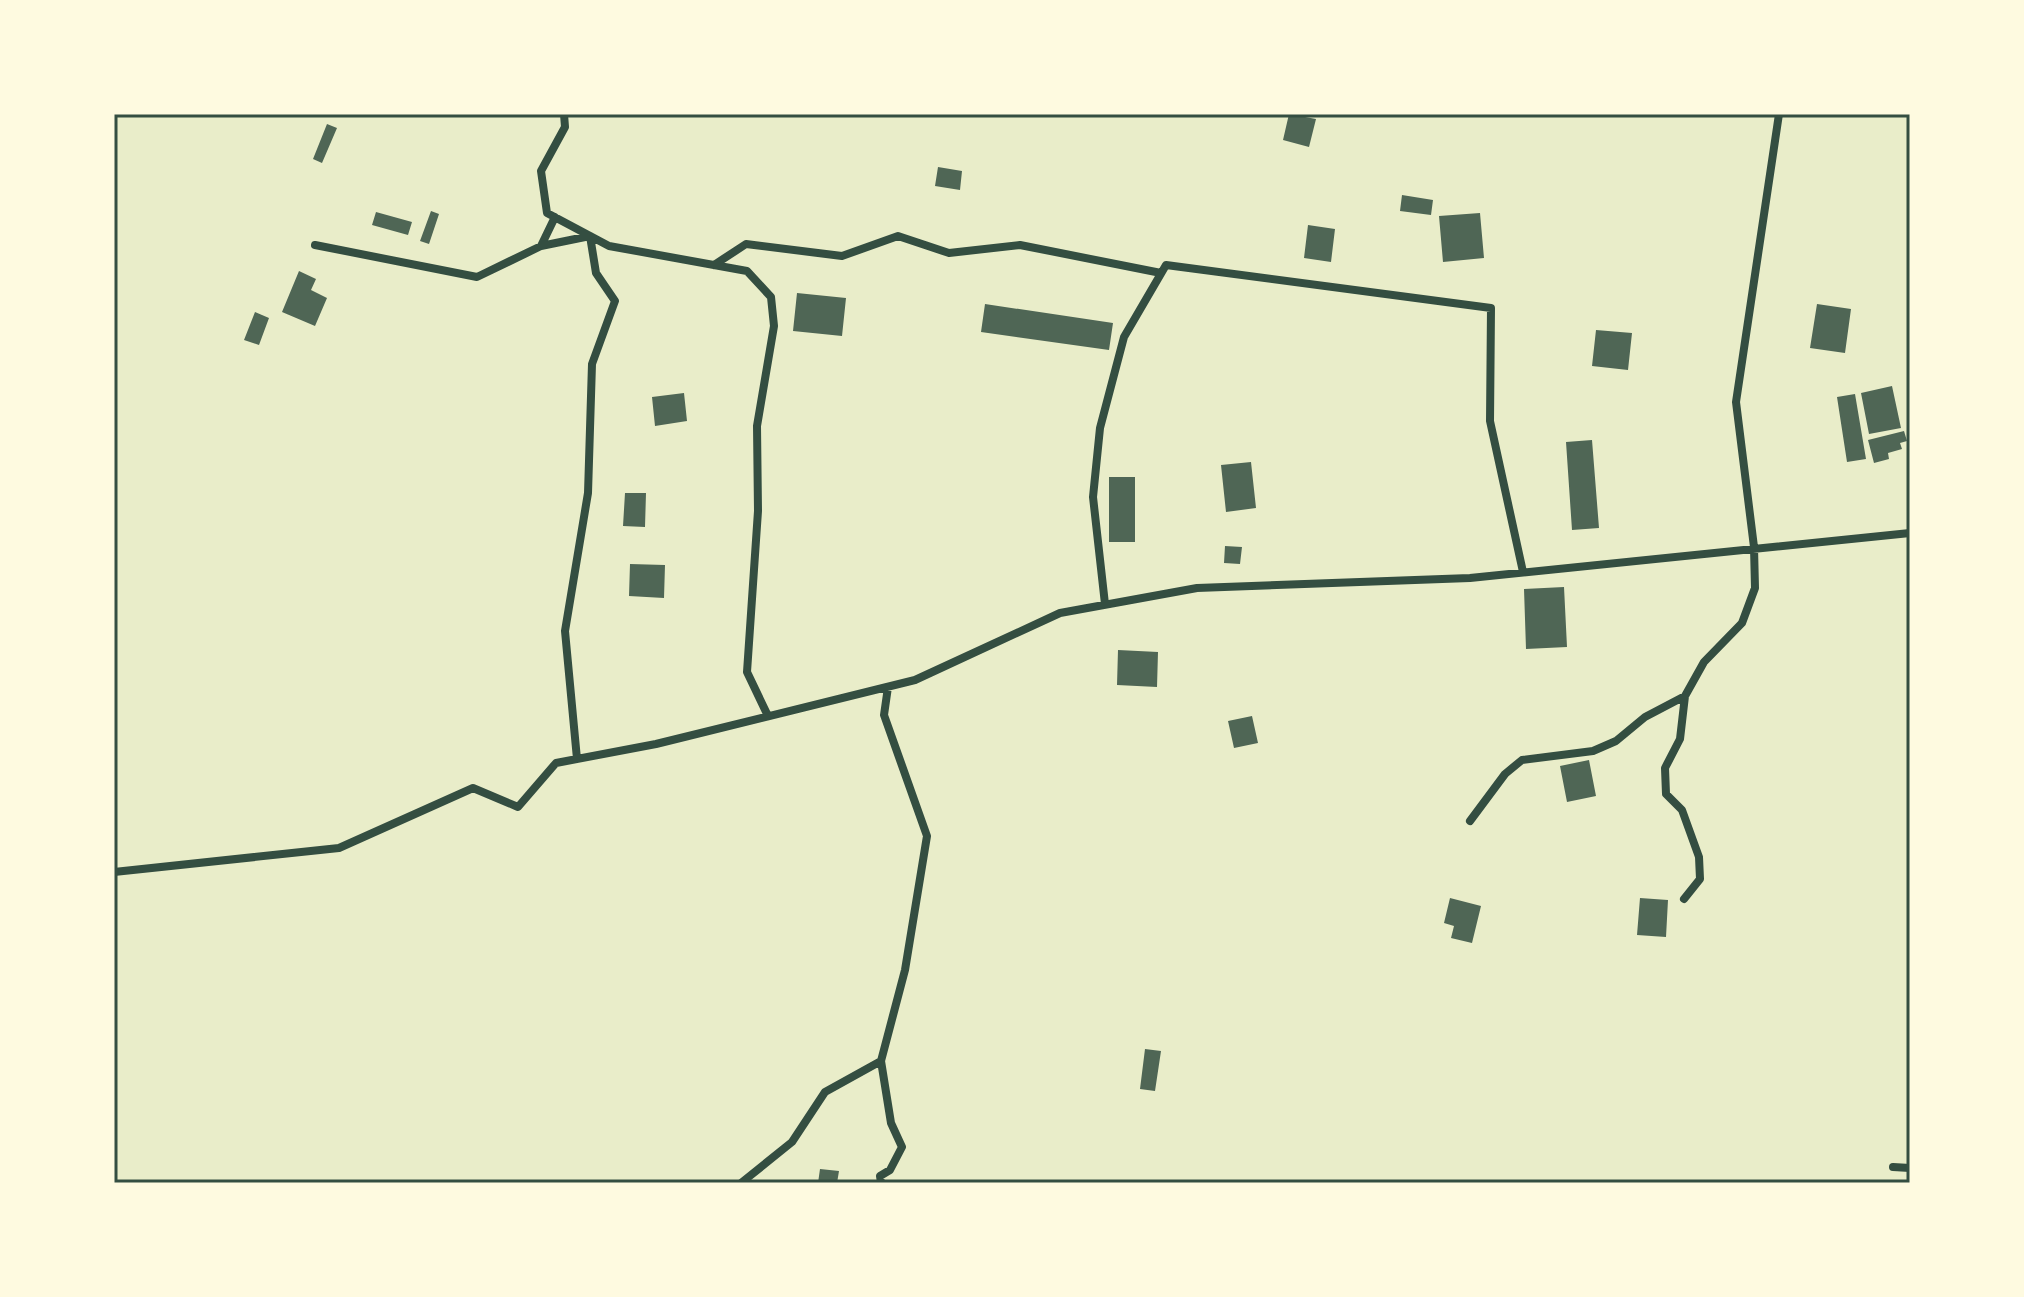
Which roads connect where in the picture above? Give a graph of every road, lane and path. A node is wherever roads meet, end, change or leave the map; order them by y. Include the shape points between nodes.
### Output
1 (564, 114) edge
2 (1779, 114) edge
3 (555, 217) junction
4 (590, 236) junction
5 (315, 245) dead end
6 (541, 246) junction
7 (714, 266) junction
8 (1161, 273) junction
9 (1910, 533) edge
10 (1754, 547) junction
11 (1523, 572) junction
12 (1105, 604) junction
13 (888, 687) junction
14 (1685, 696) junction
15 (768, 716) junction
16 (577, 759) junction
17 (1470, 821) dead end
18 (114, 872) edge
19 (1684, 899) dead end
20 (881, 1061) junction
21 (1893, 1167) dead end
22 (1910, 1168) edge
23 (741, 1183) edge
24 (881, 1183) edge

1 - 3 street via 565,127 541,171 547,213
2 - 10 street via 1736,402
3 - 4 street
3 - 6 street
4 - 6 street
4 - 7 street via 609,246
4 - 16 street via 596,273 615,301 592,364 588,493 565,631
5 - 6 street via 477,277
7 - 8 street via 746,244 842,256 898,236 949,253 1020,245
7 - 15 street via 747,271 771,297 774,326 757,426 758,511 747,672
8 - 11 street via 1166,265 1491,308 1490,421
8 - 12 street via 1124,337 1100,428 1093,497
9 - 10 street
10 - 11 street
10 - 14 street via 1755,588 1742,623 1704,662
11 - 12 street via 1197,588
12 - 13 street via 1060,613 915,680
13 - 15 street
13 - 20 street via 884,715 927,836 905,970
14 - 17 street via 1593,751 1522,760
14 - 19 street via 1680,739 1665,768 1666,794 1682,810 1699,857 1700,879
15 - 16 street
16 - 18 street via 556,763 518,807 473,788 339,848
20 - 23 street via 825,1092 792,1142
20 - 24 street via 891,1123 902,1147 890,1170 880,1176
21 - 22 street

